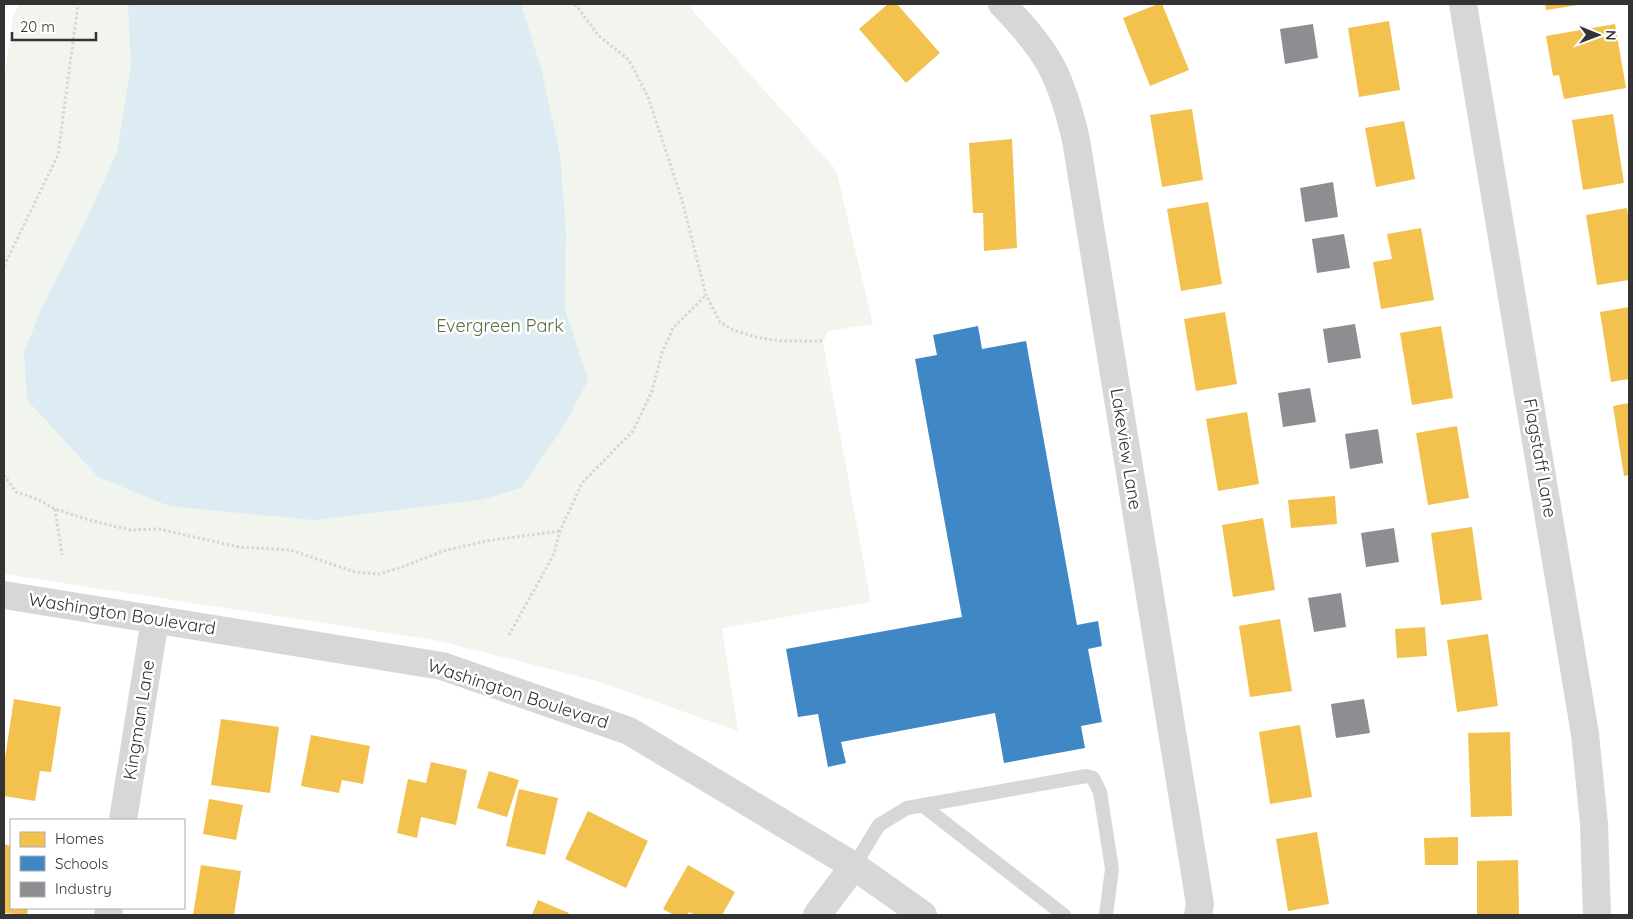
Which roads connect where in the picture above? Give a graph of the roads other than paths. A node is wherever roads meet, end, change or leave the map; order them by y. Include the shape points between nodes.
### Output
1 (1002, 4) edge
2 (1463, 4) edge
3 (4, 595) edge
4 (155, 619) junction
5 (922, 805) junction
6 (123, 819) edge
7 (854, 866) junction
8 (817, 915) edge
9 (923, 915) edge
10 (1064, 915) edge
11 (1106, 915) edge
12 (1198, 915) edge
13 (1597, 915) edge

1 - 12 street, Lakeview Lane via 1046,54 1060,80 1076,140 1200,904
2 - 13 street, Flagstaff Lane via 1585,734 1594,824
3 - 4 street, Washington Boulevard
4 - 6 street, Kingman Lane
4 - 7 street, Washington Boulevard via 442,666 629,731
5 - 7 lane via 907,808 879,825
5 - 10 lane
5 - 11 lane via 1086,776 1093,778 1100,792 1112,869
7 - 8 street
7 - 9 street, Washington Boulevard

